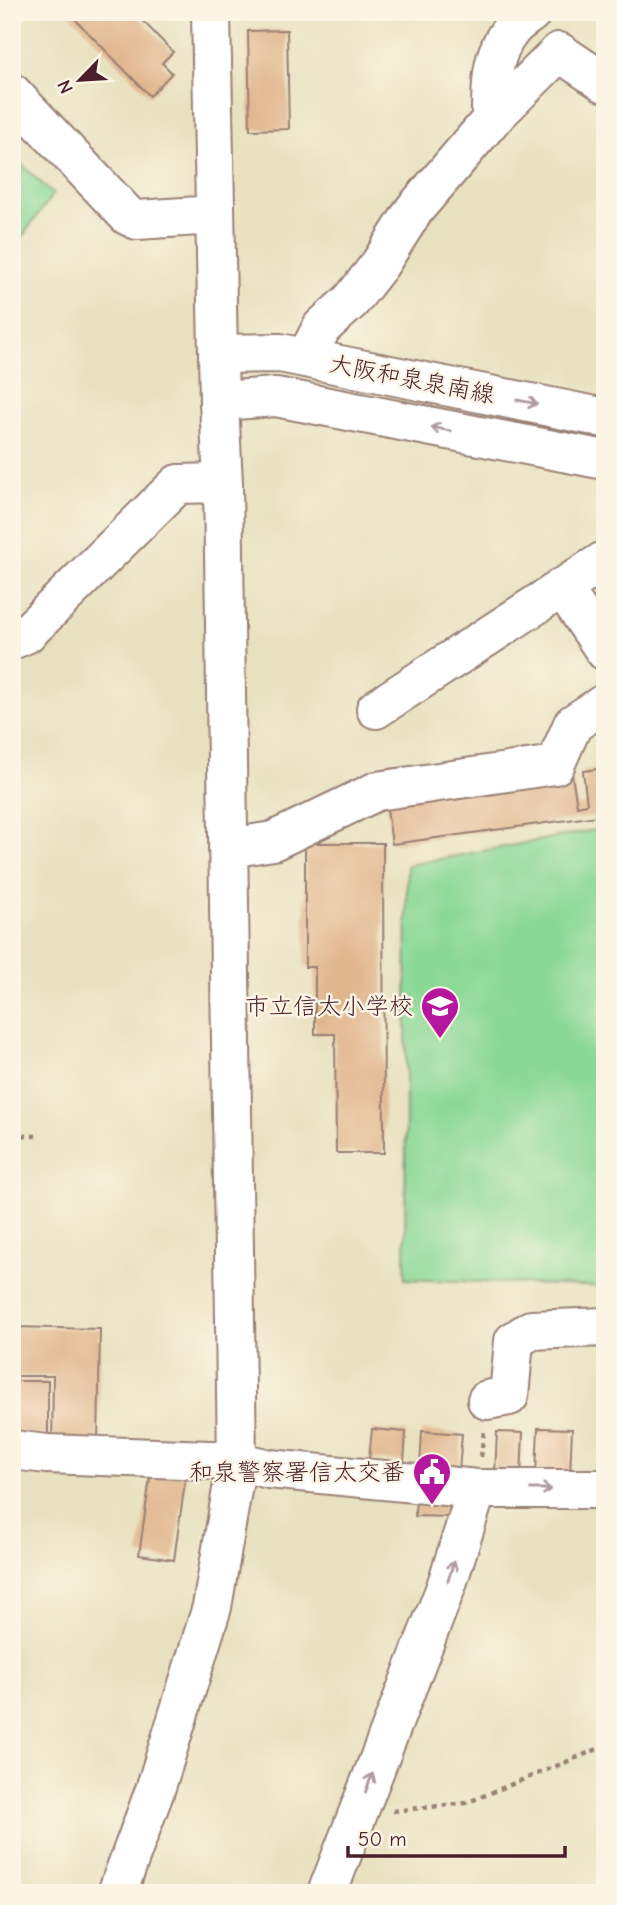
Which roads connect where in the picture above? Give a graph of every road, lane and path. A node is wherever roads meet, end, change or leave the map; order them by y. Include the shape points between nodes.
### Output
1 (211, 12) edge
2 (532, 12) edge
3 (605, 83) edge
4 (12, 93) edge
5 (491, 120) junction
6 (215, 215) junction
7 (218, 354) junction
8 (306, 358) junction
9 (219, 401) junction
10 (605, 418) edge
11 (605, 460) edge
12 (223, 484) junction
13 (605, 560) edge
14 (562, 587) junction
15 (12, 640) edge
16 (605, 651) edge
17 (605, 703) edge
18 (376, 709) dead end
19 (228, 848) junction
20 (12, 1135) edge
21 (36, 1136) dead end
22 (605, 1327) edge
23 (487, 1400) dead end
24 (12, 1450) edge
25 (237, 1461) junction
26 (477, 1489) junction
27 (605, 1489) edge
28 (605, 1746) edge
29 (358, 1812) junction
30 (117, 1893) edge
31 (327, 1893) edge

1 - 6 street
2 - 5 street via 511,29 500,48 491,81
3 - 5 street via 559,52
4 - 6 street via 128,216 137,220
5 - 8 street via 414,210 351,301 322,327
6 - 7 street
7 - 8 street, 大阪和泉泉南線 via 280,353
7 - 9 street
8 -> 10 street, 大阪和泉泉南線
11 -> 9 street, 大阪和泉泉南線 via 276,397
9 - 12 street
12 - 15 street via 178,484 26,634
12 - 19 street
13 - 14 street
14 - 16 street
14 - 18 street
17 - 19 street via 573,724 555,765 377,791 273,841
19 - 25 street
20 - 21 path
22 - 23 street via 531,1330 514,1341 509,1396
24 - 25 street
25 - 26 street via 270,1469
25 - 30 street via 212,1607 155,1790
26 -> 27 street
29 -> 26 street via 446,1587
28 - 29 path via 466,1803
29 - 31 street

